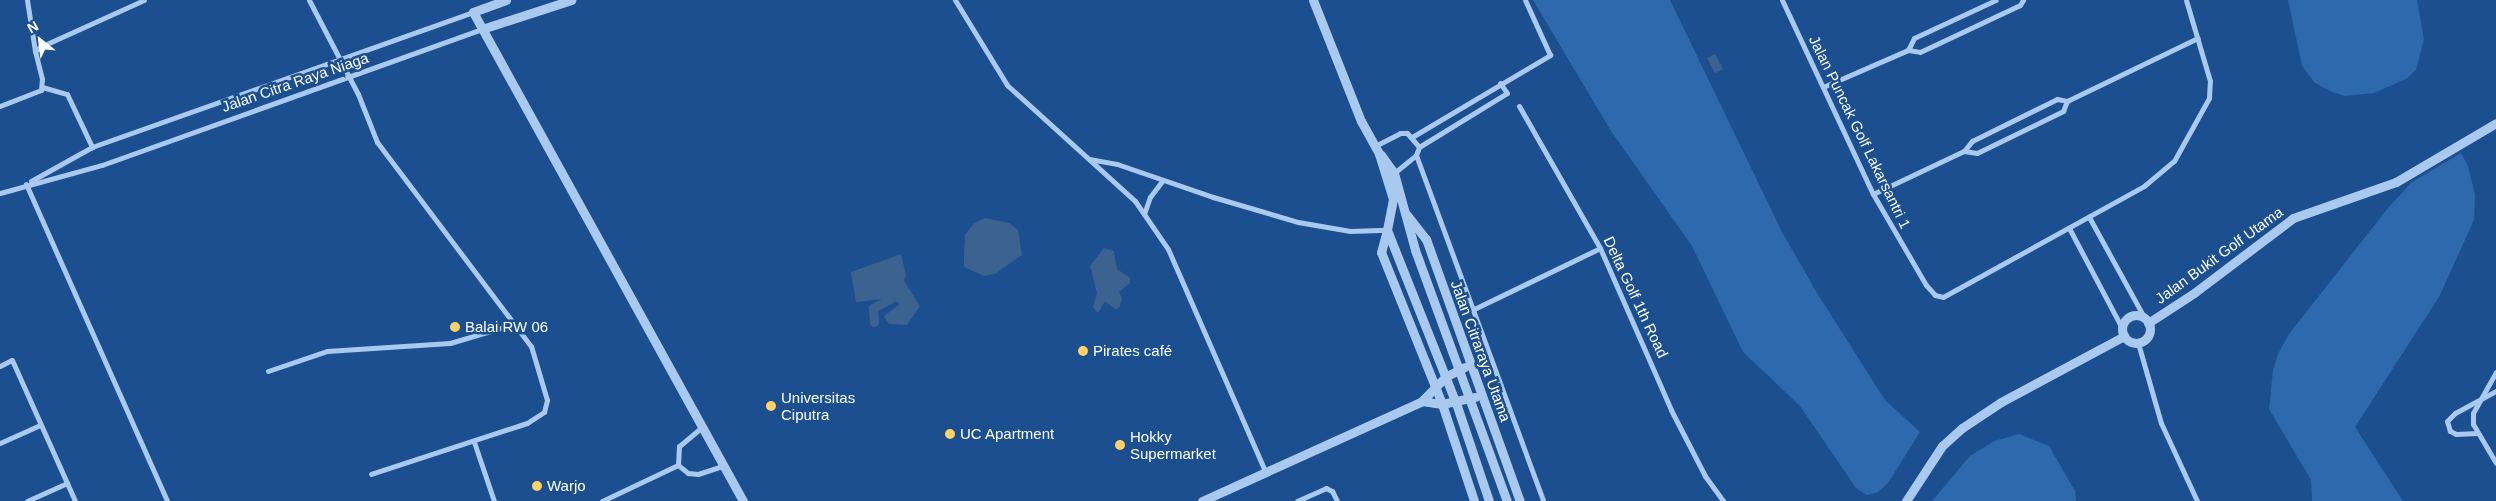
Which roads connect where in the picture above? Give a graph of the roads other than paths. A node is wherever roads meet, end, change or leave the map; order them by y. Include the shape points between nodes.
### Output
1 (27, 0) edge
2 (144, 0) edge
3 (309, 0) edge
4 (506, 0) edge
5 (571, 0) edge
6 (956, 0) edge
7 (1313, 0) edge
8 (1525, 0) edge
9 (1782, 0) edge
10 (1996, 0) edge
11 (2023, 0) edge
12 (2186, 0) edge
13 (473, 12) junction
14 (482, 29) junction
15 (2198, 38) junction
16 (1908, 50) junction
17 (35, 51) junction
18 (339, 60) junction
19 (350, 78) junction
20 (1500, 83) junction
21 (42, 87) junction
22 (1823, 87) junction
23 (2067, 101) junction
24 (0, 106) edge
25 (1519, 106) dead end
26 (2496, 123) edge
27 (1412, 137) junction
28 (92, 147) junction
29 (1419, 147) junction
30 (1377, 150) junction
31 (1964, 151) junction
32 (1416, 155) junction
33 (1089, 159) junction
34 (1394, 172) junction
35 (1163, 180) junction
36 (26, 184) junction
37 (0, 193) edge
38 (1873, 194) junction
39 (1144, 214) junction
40 (1407, 214) junction
41 (2089, 217) junction
42 (2069, 228) junction
43 (1387, 230) junction
44 (1600, 248) junction
45 (1472, 310) junction
46 (2146, 320) junction
47 (514, 324) junction
48 (2123, 332) junction
49 (2138, 343) junction
50 (1471, 365) junction
51 (0, 366) edge
52 (1460, 369) junction
53 (268, 371) dead end
54 (2496, 372) edge
55 (1445, 377) junction
56 (1434, 385) junction
57 (2496, 391) edge
58 (1482, 395) junction
59 (1471, 399) junction
60 (1422, 401) junction
61 (2478, 402) junction
62 (1456, 403) junction
63 (1442, 404) junction
64 (40, 425) junction
65 (702, 427) junction
66 (2477, 433) junction
67 (474, 442) junction
68 (0, 443) edge
69 (2496, 463) edge
70 (678, 465) junction
71 (723, 466) junction
72 (1266, 473) junction
73 (371, 474) dead end
74 (67, 483) junction
75 (27, 501) edge
76 (75, 501) edge
77 (168, 501) edge
78 (494, 501) edge
79 (602, 501) edge
80 (743, 501) edge
81 (1202, 501) edge
82 (1297, 501) edge
83 (1337, 501) edge
84 (1474, 501) edge
85 (1489, 501) edge
86 (1507, 501) edge
87 (1520, 501) edge
88 (1543, 501) edge
89 (1723, 501) edge
90 (1906, 501) edge
91 (2197, 501) edge

1 - 17 street
2 - 17 street via 66,33
3 - 18 street
4 - 13 street, Jalan Citra Raya Niaga
5 - 14 street, Jalan Citra Raya Niaga
6 - 33 street via 1007,85
7 - 30 street, Jalan Citraraya Utama via 1361,121
8 - 20 street via 1550,55
9 - 22 street, Jalan Puncak Golf Lakarsantri 1
10 - 16 street via 1914,38
11 - 16 street via 2020,5 1920,52
12 - 15 street, Jalan Puncak Golf Lakarsantri 1
13 - 14 street
13 - 18 street, Jalan Citra Raya Niaga
14 - 19 street, Jalan Citra Raya Niaga
14 - 65 street
15 - 23 street
15 - 41 street, Jalan Puncak Golf Lakarsantri 1 via 2210,81 2205,111 2174,161 2161,173
16 - 22 street
17 - 21 street
18 - 19 street
18 - 28 street, Jalan Citra Raya Niaga
19 - 36 street, Jalan Citra Raya Niaga via 102,165
19 - 47 street via 378,142 396,171
20 - 27 street
20 - 29 street via 1507,93
21 - 24 street via 34,94
21 - 28 street via 67,94
22 - 38 street, Jalan Puncak Golf Lakarsantri 1
23 - 31 street via 2057,99 1972,141
23 - 31 street via 2062,111 1986,149 1977,153
25 - 44 street, Delta Golf 1th Road
26 - 46 street, Jalan Bukit Golf Utama via 2396,182 2293,218 2194,293
27 - 29 street
27 - 30 street via 1400,133
28 - 36 street, Jalan Citra Raya Niaga
29 - 32 street
30 - 34 street, Jalan Citraraya Utama
30 - 43 street, Jalan Citraraya Utama via 1393,199
31 - 38 street
32 - 34 street
32 - 45 street
33 - 35 street
33 - 39 street via 1135,201
34 - 40 street, Jalan Citraraya Utama
35 - 39 street via 1150,197
35 - 43 street via 1298,222 1350,230
36 - 37 street, Jalan Citra Raya Niaga
36 - 77 street
38 - 42 street, Jalan Puncak Golf Lakarsantri 1 via 1930,292 1943,297
39 - 72 street via 1168,249
40 - 50 street, Jalan Citraraya Utama via 1426,239
40 - 52 street, Jalan Citraraya Utama via 1415,250
41 - 42 street, Jalan Puncak Golf Lakarsantri 1
41 - 46 street
42 - 48 street
43 - 55 street
43 - 56 street, Jalan Citraraya Utama via 1381,252
44 - 45 street
44 - 89 street, Delta Golf 1th Road via 1671,410 1705,476
45 - 88 street
46 - 48 street, Jalan Bukit Golf Utama via 2130,317
46 - 49 street via 2148,335
47 - 53 street via 450,343 327,351
47 - 67 street via 536,357 547,408 541,416 527,423
48 - 49 street
48 - 90 street via 1962,428 1942,446
49 - 91 street via 2161,423
50 - 52 street
50 - 58 street, Jalan Citraraya Utama
51 - 64 street via 12,360
52 - 55 street
52 - 59 street, Jalan Citraraya Utama
54 - 61 street
55 - 56 street
55 - 62 street
56 - 60 street
56 - 63 street, Jalan Citraraya Utama
57 - 61 street
58 - 59 street
58 - 87 street, Jalan Citraraya Utama
59 - 62 street
59 - 86 street, Jalan Citraraya Utama
60 - 63 street
60 - 72 street
61 - 66 street via 2473,413
61 - 66 street via 2455,413 2447,421 2450,431 2456,434
62 - 63 street
62 - 85 street
63 - 84 street, Jalan Citraraya Utama
64 - 68 street
64 - 74 street
65 - 70 street via 679,446
65 - 71 street
66 - 69 street
67 - 73 street
67 - 78 street
70 - 71 street via 688,473 698,474
70 - 79 street
71 - 80 street
72 - 81 street
74 - 75 street
74 - 76 street
82 - 83 street via 1326,488 1332,491

